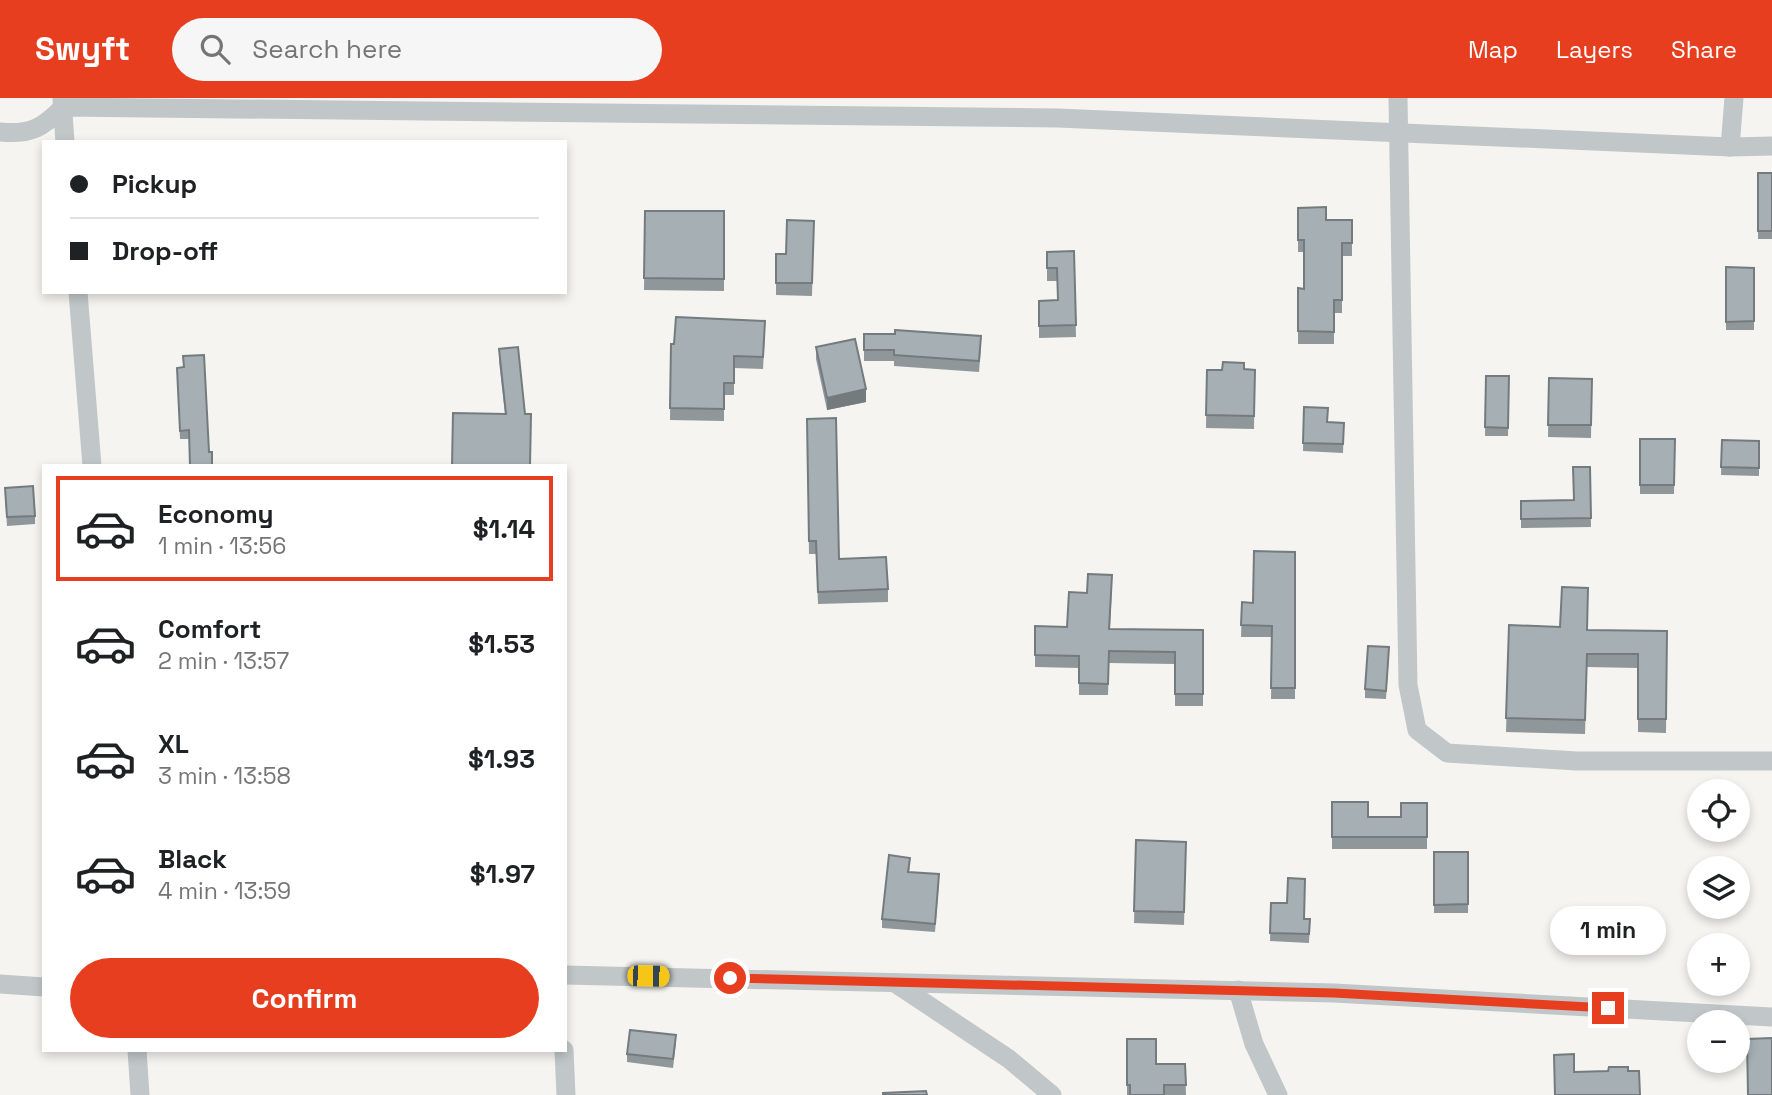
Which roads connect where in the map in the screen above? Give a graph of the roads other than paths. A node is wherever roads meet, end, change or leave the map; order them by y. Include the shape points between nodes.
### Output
1 (1398, 98) edge
2 (1734, 98) edge
3 (62, 103) edge
4 (739, 105) edge
5 (0, 132) edge
6 (1399, 133) junction
7 (65, 140) edge
8 (1772, 146) edge
9 (1730, 147) junction
10 (78, 294) edge
11 (92, 464) edge
12 (1772, 761) edge
13 (567, 975) edge
14 (894, 982) junction
15 (0, 984) edge
16 (42, 987) edge
17 (1238, 990) junction
18 (1772, 1017) edge
19 (137, 1052) edge
20 (564, 1052) edge
21 (140, 1095) edge
22 (566, 1095) edge
23 (1052, 1095) edge
24 (1278, 1095) edge

1 - 6 street
2 - 9 street
3 - 4 street
3 - 5 street via 45,125 17,133
3 - 7 street
4 - 6 street
6 - 9 street
6 - 12 street via 1408,685 1417,730 1447,754 1577,761
8 - 9 street
10 - 11 street
13 - 14 street
14 - 17 street
14 - 23 street via 1009,1059
15 - 16 street
17 - 18 street
17 - 24 street via 1254,1044
19 - 21 street
20 - 22 street

